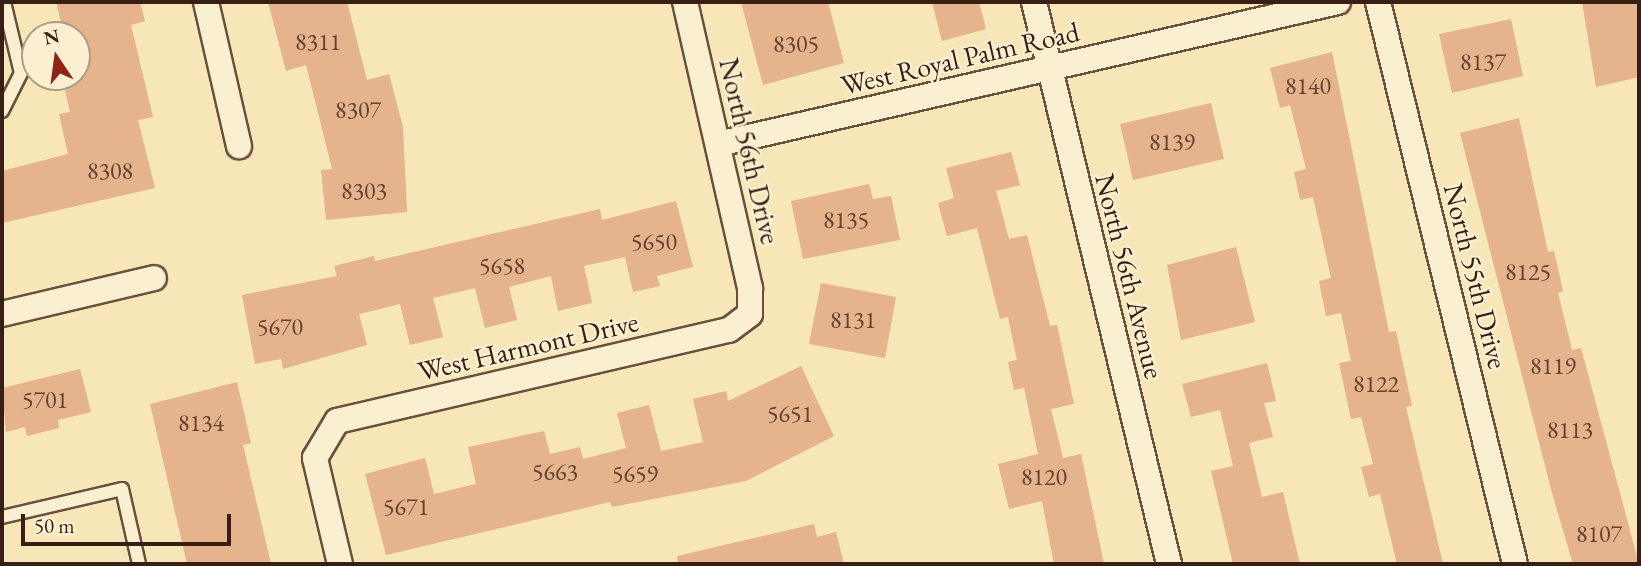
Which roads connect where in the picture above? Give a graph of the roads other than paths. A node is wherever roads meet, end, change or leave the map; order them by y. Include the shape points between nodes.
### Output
1 (4, 2) edge
2 (206, 2) edge
3 (685, 2) edge
4 (1034, 2) edge
5 (1338, 2) edge
6 (1378, 2) edge
7 (1050, 68) junction
8 (2, 111) edge
9 (718, 144) junction
10 (239, 146) dead end
11 (154, 278) dead end
12 (2, 314) edge
13 (750, 314) joint
14 (2, 517) edge
15 (139, 564) edge
16 (340, 564) edge
17 (1169, 564) edge
18 (1515, 564) edge

1 - 8 lane via 21,73
2 - 10 street
3 - 9 street, North 56th Drive
4 - 7 street, North 56th Avenue
5 - 7 street, West Royal Palm Road
6 - 18 street, North 55th Drive
7 - 9 street, West Royal Palm Road
7 - 17 street, North 56th Avenue
9 - 13 street, North 56th Drive via 750,288
11 - 12 street
13 - 16 street, West Harmont Drive via 729,330 337,421 322,438 315,458
14 - 15 lane via 122,489

